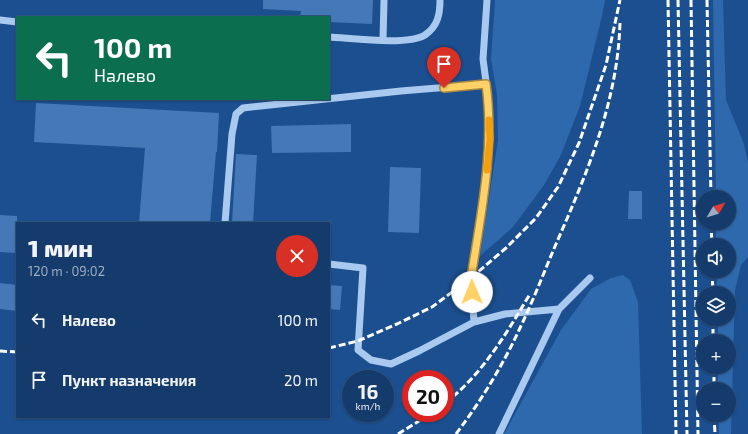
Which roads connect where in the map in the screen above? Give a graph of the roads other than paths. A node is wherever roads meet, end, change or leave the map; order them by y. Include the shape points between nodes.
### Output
1 (384, 0) edge
2 (440, 0) edge
3 (487, 0) edge
4 (0, 20) edge
5 (16, 22) edge
6 (330, 37) edge
7 (383, 40) junction
8 (486, 84) junction
9 (330, 99) edge
10 (317, 100) edge
11 (226, 222) edge
12 (330, 264) edge
13 (590, 278) dead end
14 (559, 310) junction
15 (474, 322) junction
16 (499, 434) edge

1 - 7 street
2 - 7 street via 440,14 433,27 424,35 410,40
3 - 8 street via 483,59
4 - 5 street
6 - 7 street
8 - 9 street
8 - 15 street via 490,139 471,278
10 - 11 street via 243,108 236,114 232,134
12 - 15 street via 363,268 358,350 371,360 391,364
13 - 14 street
14 - 15 street via 505,314
14 - 16 street

